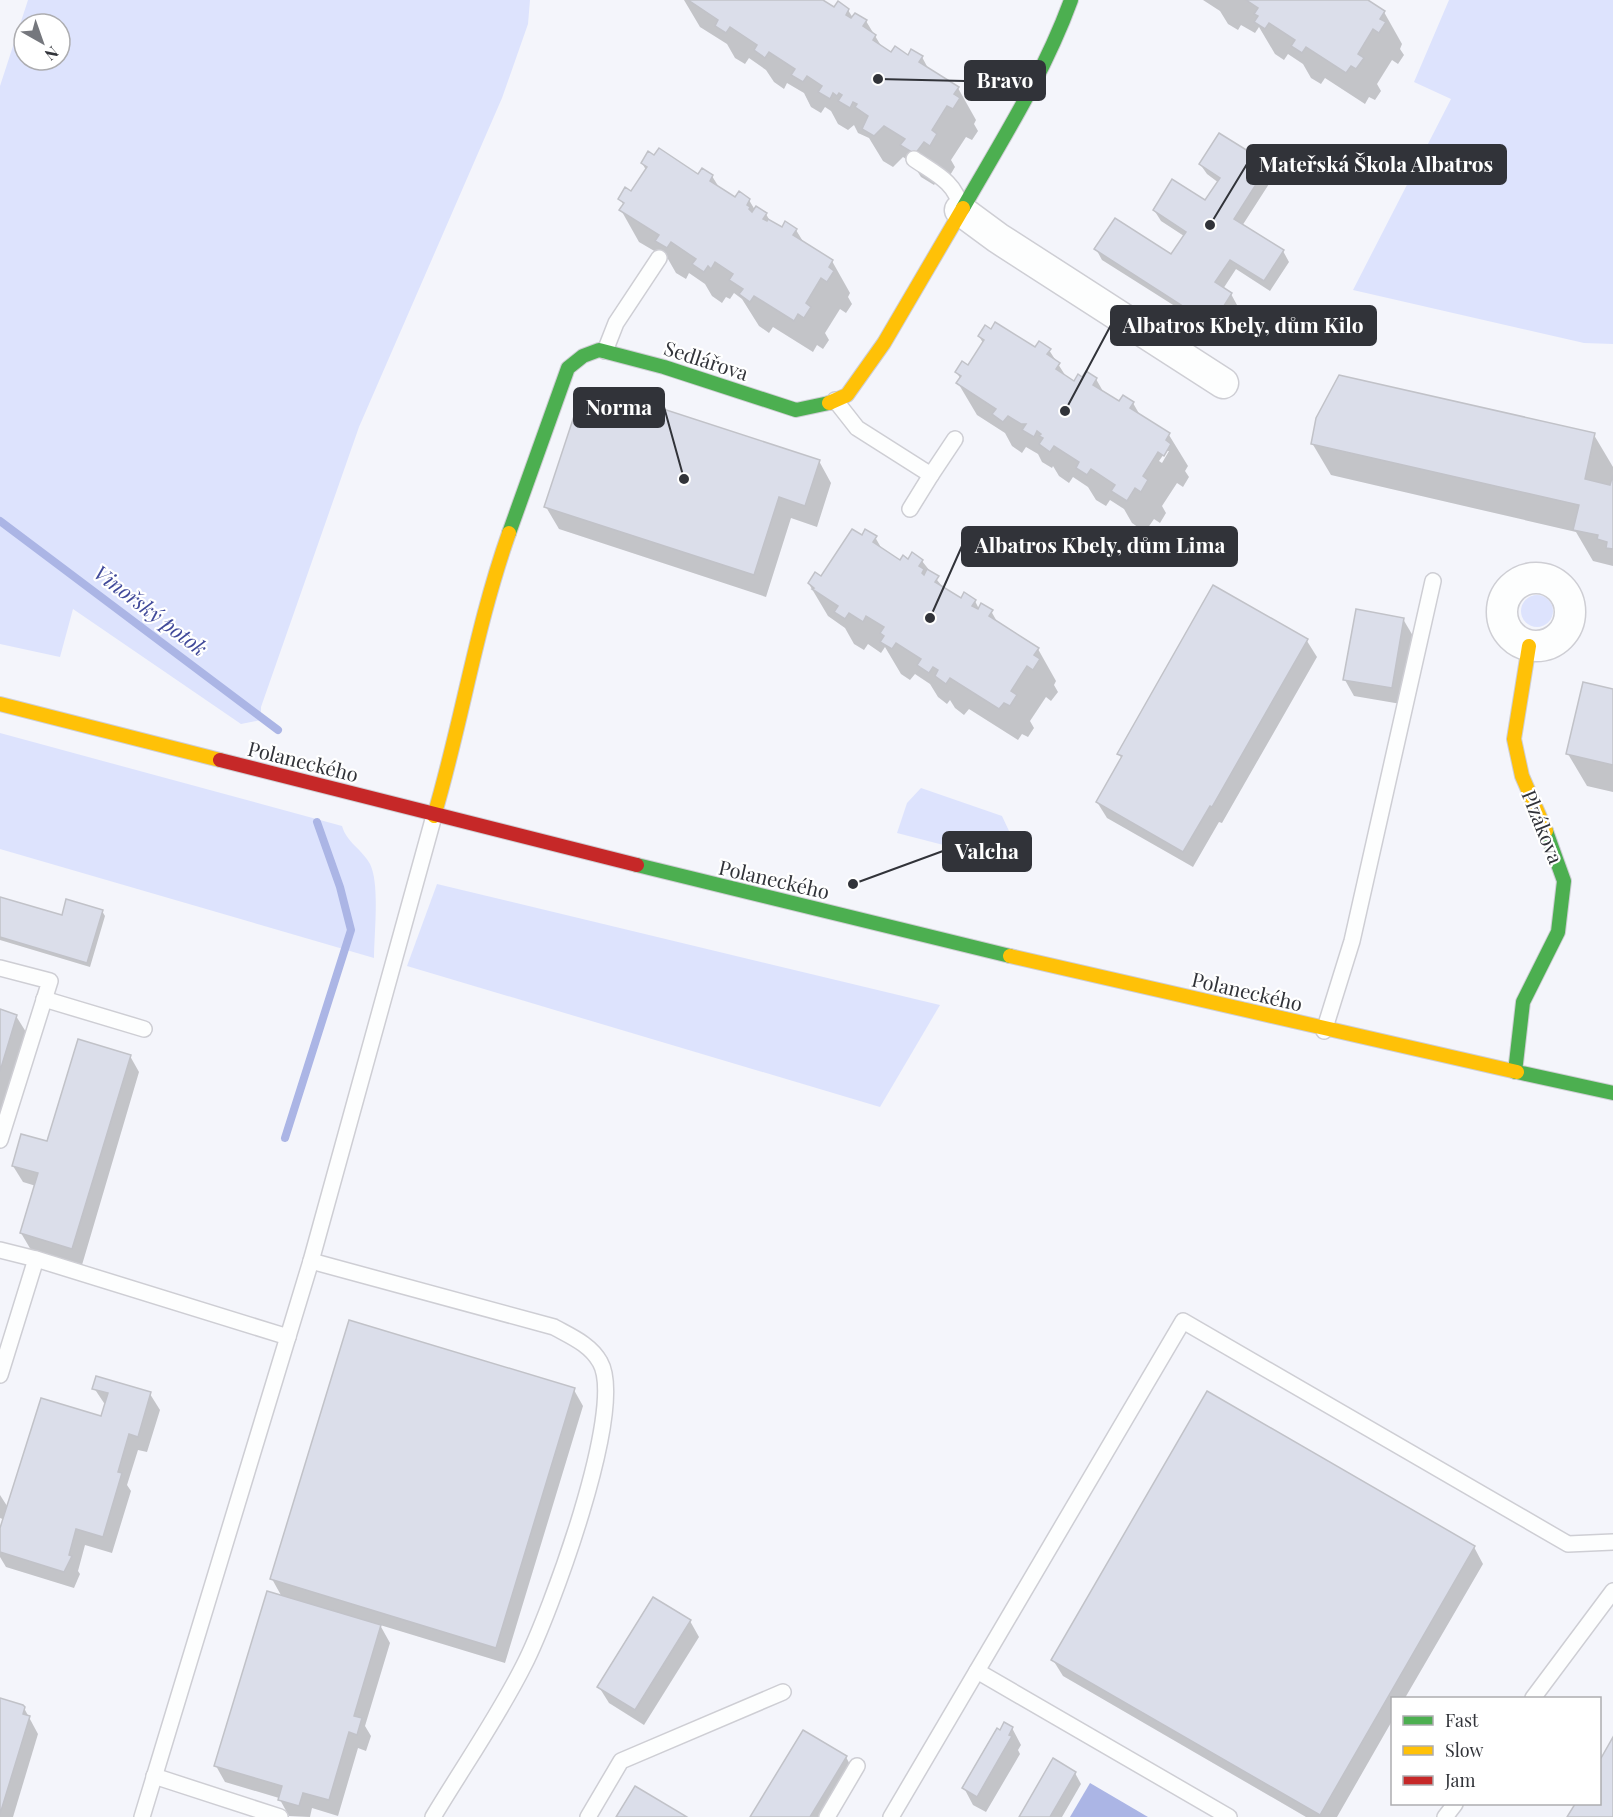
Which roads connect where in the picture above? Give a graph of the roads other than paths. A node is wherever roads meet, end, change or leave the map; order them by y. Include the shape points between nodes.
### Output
1 (1071, 0) edge
2 (914, 159) dead end
3 (960, 210) junction
4 (659, 258) dead end
5 (605, 351) junction
6 (1223, 383) dead end
7 (835, 400) junction
8 (955, 439) dead end
9 (931, 475) junction
10 (910, 509) dead end
11 (1433, 581) dead end
12 (1529, 646) dead end
13 (0, 704) edge
14 (434, 816) junction
15 (0, 968) edge
16 (44, 999) junction
17 (144, 1029) dead end
18 (1324, 1030) junction
19 (1515, 1072) junction
20 (1613, 1093) edge
21 (0, 1140) edge
22 (0, 1250) edge
23 (36, 1259) junction
24 (311, 1262) junction
25 (288, 1336) junction
26 (0, 1375) edge
27 (1613, 1542) edge
28 (1613, 1591) edge
29 (977, 1671) junction
30 (783, 1692) dead end
31 (1534, 1697) edge
32 (857, 1766) dead end
33 (153, 1776) junction
34 (142, 1817) edge
35 (280, 1817) edge
36 (433, 1817) edge
37 (588, 1817) edge
38 (827, 1817) edge
39 (891, 1817) edge
40 (1229, 1817) edge

1 - 3 street, Sedlářova via 1046,62
2 - 3 lane via 952,185
3 - 6 street
3 - 7 street, Sedlářova via 884,342 847,395
4 - 5 lane via 616,323
5 - 7 street, Sedlářova via 796,410
5 - 14 street via 583,356 568,368 557,392 475,647 453,753
7 - 9 lane via 857,428
8 - 9 lane
9 - 10 lane
11 - 18 lane via 1352,941
12 - 19 street, Plzákova via 1514,738 1522,776 1564,881 1558,932 1522,1002
13 - 14 street, Polaneckého
14 - 18 street, Polaneckého via 744,894
14 - 24 lane
15 - 16 lane via 50,981
16 - 17 lane
16 - 21 lane
18 - 19 street, Polaneckého
19 - 20 street, Polaneckého
22 - 23 lane
23 - 25 lane
23 - 26 lane
24 - 25 lane
24 - 36 lane via 554,1327 582,1342 600,1362 606,1382 603,1431 543,1622 524,1666
25 - 33 lane
27 - 29 lane via 1568,1544 1183,1321
28 - 31 lane
29 - 39 lane
29 - 40 lane
30 - 37 lane via 621,1761
32 - 38 lane
33 - 34 lane
33 - 35 lane

